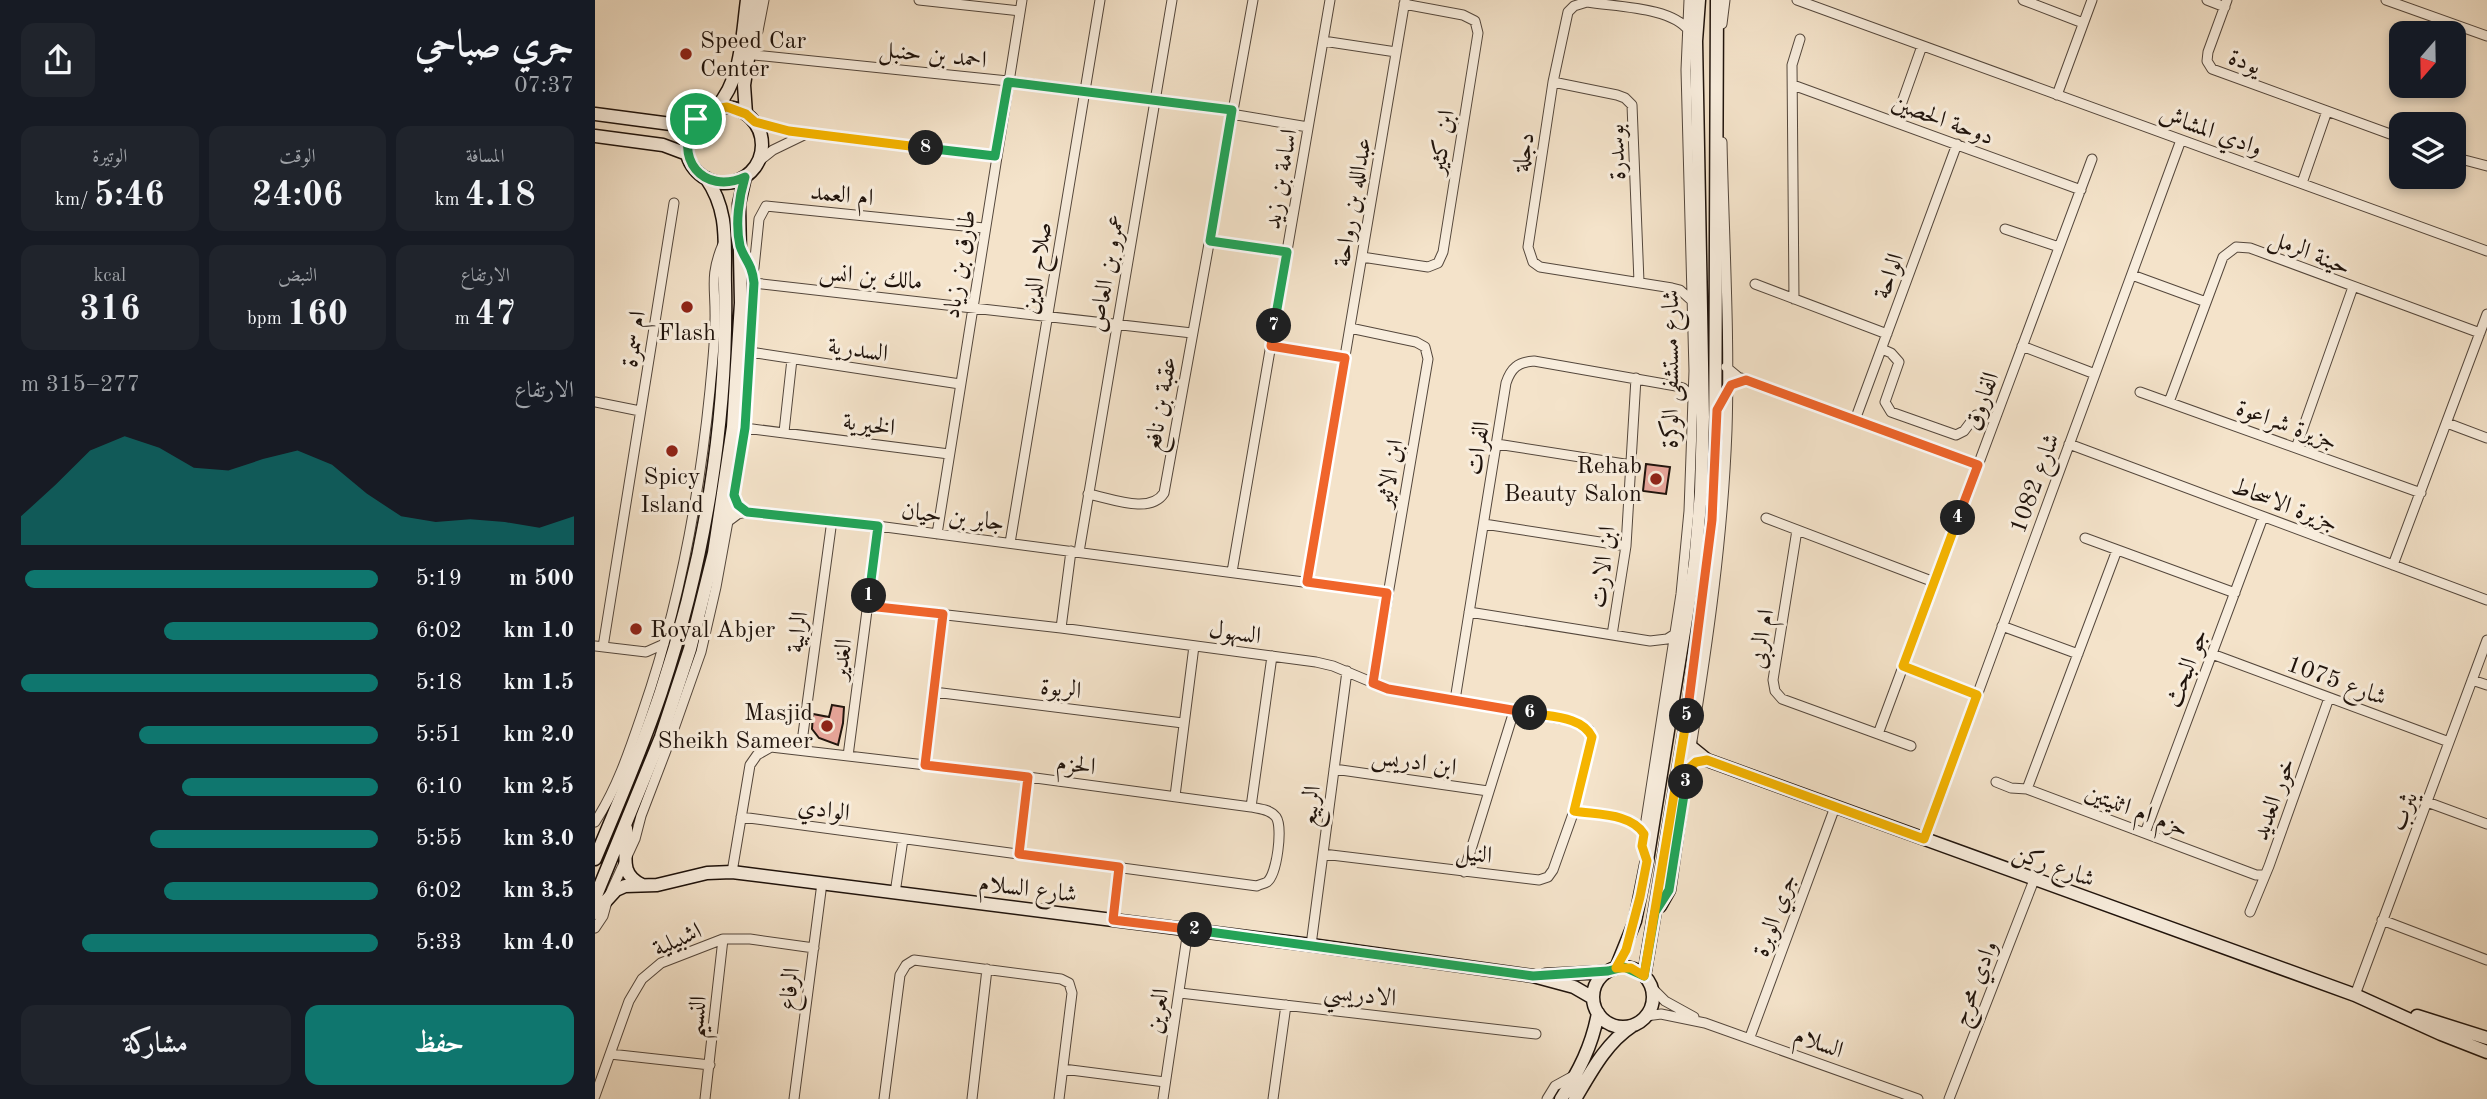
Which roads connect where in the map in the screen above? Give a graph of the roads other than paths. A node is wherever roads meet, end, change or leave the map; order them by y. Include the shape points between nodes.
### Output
1 (747, 0) edge
2 (757, 0) edge
3 (764, 0) edge
4 (919, 0) edge
5 (1022, 0) edge
6 (1100, 0) edge
7 (1172, 0) edge
8 (1253, 0) edge
9 (1330, 0) edge
10 (1797, 0) edge
11 (2023, 0) edge
12 (2092, 0) edge
13 (2207, 0) edge
14 (2386, 0) edge
15 (1692, 1) edge
16 (1719, 1) edge
17 (1405, 2) edge
18 (2226, 3) edge
19 (1020, 11) junction
20 (1670, 15) junction
21 (2083, 23) junction
22 (1688, 28) junction
23 (2487, 36) edge
24 (1800, 39) dead end
25 (1323, 41) junction
26 (1696, 41) junction
27 (1922, 46) junction
28 (1396, 52) junction
29 (750, 60) junction
30 (1008, 82) junction
31 (1553, 82) junction
32 (1793, 85) junction
33 (1085, 91) junction
34 (2057, 95) junction
35 (1155, 99) junction
36 (716, 107) junction
37 (2327, 111) junction
38 (1232, 112) junction
39 (595, 114) edge
40 (751, 118) junction
41 (696, 119) junction
42 (1895, 122) junction
43 (1308, 127) junction
44 (807, 134) junction
45 (2389, 134) edge
46 (595, 136) edge
47 (2181, 140) junction
48 (1957, 144) junction
49 (687, 154) junction
50 (995, 156) junction
51 (2092, 159) dead end
52 (2466, 160) edge
53 (758, 162) junction
54 (2487, 166) edge
55 (745, 177) junction
56 (706, 178) junction
57 (2302, 183) junction
58 (2081, 190) junction
59 (674, 202) dead end
60 (984, 228) junction
61 (2005, 229) dead end
62 (1210, 241) junction
63 (724, 242) junction
64 (740, 247) junction
65 (2059, 247) junction
66 (2487, 251) edge
67 (1287, 252) junction
68 (1362, 257) junction
69 (1691, 274) junction
70 (2131, 275) junction
71 (753, 278) junction
72 (1639, 282) junction
73 (1755, 284) dead end
74 (1672, 288) junction
75 (2353, 288) junction
76 (1794, 299) junction
77 (1691, 300) junction
78 (2206, 302) junction
79 (972, 306) junction
80 (2487, 314) edge
81 (1048, 315) junction
82 (1117, 323) junction
83 (1350, 328) junction
84 (2480, 332) junction
85 (1192, 333) junction
86 (1887, 334) junction
87 (1271, 346) junction
88 (2022, 346) junction
89 (1882, 349) junction
90 (750, 352) junction
91 (1345, 358) junction
92 (792, 359) junction
93 (1726, 366) junction
94 (1694, 371) junction
95 (2095, 374) junction
96 (1636, 378) junction
97 (1746, 380) junction
98 (960, 384) junction
99 (1676, 386) junction
100 (2140, 391) dead end
101 (1727, 392) junction
102 (1693, 398) junction
103 (595, 402) edge
104 (2169, 402) junction
105 (1717, 410) junction
106 (641, 411) junction
107 (1703, 417) junction
108 (1995, 419) junction
109 (1855, 420) junction
110 (2447, 423) junction
111 (745, 428) junction
112 (784, 432) junction
113 (2487, 438) edge
114 (1497, 444) junction
115 (2069, 444) junction
116 (2296, 448) junction
117 (949, 454) junction
118 (1631, 465) junction
119 (1978, 465) junction
120 (2421, 493) junction
121 (1088, 494) junction
122 (734, 495) junction
123 (747, 512) junction
124 (2263, 517) junction
125 (1766, 518) dead end
126 (730, 520) junction
127 (832, 520) junction
128 (1484, 524) junction
129 (878, 526) junction
130 (1797, 530) junction
131 (937, 534) junction
132 (701, 537) junction
133 (2085, 538) dead end
134 (727, 540) junction
135 (1010, 543) junction
136 (1626, 545) junction
137 (688, 547) junction
138 (2117, 550) junction
139 (1075, 552) junction
140 (714, 553) junction
141 (2393, 565) junction
142 (1232, 572) junction
143 (1307, 582) junction
144 (1934, 582) junction
145 (1387, 593) junction
146 (2235, 593) junction
147 (2487, 600) edge
148 (868, 606) junction
149 (1469, 612) junction
150 (943, 614) junction
151 (1685, 622) junction
152 (2002, 626) junction
153 (1061, 628) junction
154 (1612, 635) junction
155 (1674, 635) junction
156 (2487, 640) edge
157 (1650, 641) junction
158 (665, 642) junction
159 (599, 646) edge
160 (1194, 646) junction
161 (646, 652) junction
162 (2078, 654) junction
163 (2212, 654) junction
164 (1272, 656) junction
165 (1671, 656) junction
166 (1903, 666) junction
167 (657, 670) junction
168 (1347, 671) junction
169 (2472, 680) junction
170 (1373, 683) junction
171 (2487, 685) edge
172 (934, 692) junction
173 (1977, 695) junction
174 (2329, 698) junction
175 (1455, 700) junction
176 (1514, 710) junction
177 (1183, 723) junction
178 (1686, 724) junction
179 (1589, 730) joint
180 (1878, 734) junction
181 (2449, 742) junction
182 (1911, 746) dead end
183 (1691, 747) junction
184 (801, 749) junction
185 (848, 756) junction
186 (1707, 760) junction
187 (925, 765) junction
188 (1334, 769) junction
189 (1688, 769) junction
190 (1028, 777) junction
191 (1996, 782) dead end
192 (2027, 789) junction
193 (1488, 791) junction
194 (1175, 796) junction
195 (2427, 802) junction
196 (1251, 807) junction
197 (1835, 807) junction
198 (1647, 809) junction
199 (1574, 811) junction
200 (614, 815) junction
201 (741, 817) junction
202 (1627, 820) junction
203 (595, 822) edge
204 (625, 823) junction
205 (2487, 824) edge
206 (1644, 834) junction
207 (2145, 834) junction
208 (595, 835) edge
209 (903, 839) junction
210 (1924, 839) junction
211 (1019, 854) junction
212 (1323, 854) junction
213 (624, 858) junction
214 (595, 859) edge
215 (1647, 861) junction
216 (1119, 867) junction
217 (732, 872) junction
218 (1464, 872) junction
219 (2265, 875) junction
220 (2034, 880) junction
221 (1268, 881) joint
222 (822, 883) junction
223 (642, 886) junction
224 (895, 893) junction
225 (601, 898) edge
226 (1655, 912) junction
227 (2250, 912) dead end
228 (595, 913) edge
229 (1113, 920) junction
230 (2382, 920) junction
231 (595, 928) edge
232 (1188, 930) junction
233 (723, 939) junction
234 (1311, 945) junction
235 (814, 948) junction
236 (2487, 960) edge
237 (987, 969) junction
238 (1612, 970) junction
239 (1533, 976) junction
240 (1644, 976) junction
241 (1652, 988) junction
242 (1180, 993) junction
243 (2355, 995) junction
244 (1593, 998) junction
245 (1286, 1005) junction
246 (2386, 1007) junction
247 (1598, 1013) junction
248 (1641, 1020) junction
249 (1705, 1023) junction
250 (1536, 1034) dead end
251 (1750, 1037) junction
252 (2487, 1038) edge
253 (2487, 1052) edge
254 (610, 1054) junction
255 (710, 1065) junction
256 (1063, 1069) junction
257 (1577, 1074) junction
258 (1165, 1082) junction
259 (595, 1096) edge
260 (705, 1099) edge
261 (794, 1099) edge
262 (884, 1099) edge
263 (972, 1099) edge
264 (1059, 1099) edge
265 (1163, 1099) edge
266 (1273, 1099) edge
267 (1547, 1099) edge
268 (1561, 1099) edge
269 (1575, 1099) edge
270 (1918, 1099) edge
271 (1949, 1099) edge

1 - 36 street via 734,82
2 - 29 street
3 - 29 street
4 - 19 street
5 - 19 street, طارق بن زياد
6 - 33 street, صلاح الدين
7 - 35 street, عمرو بن العاص
8 - 38 street, عقبة بن نافع
9 - 25 street, اسامة بن زيد
10 - 27 street, وادي المشاش
11 - 21 street
12 - 21 street
13 - 18 street, يودة
14 - 23 street
15 - 20 street
15 - 22 street, شارع مستشفى الوكرة
15 - 26 street, شارع مستشفى الوكرة
16 - 93 street, شارع مستشفى الوكرة
16 - 105 street, شارع مستشفى الوكرة
17 - 28 street, عبدالله بن رواحة
17 - 68 street, ابن كثير via 1463,15 1475,21 1478,33 1443,253 1438,263 1428,267
18 - 37 street, يودة via 2208,52 2212,69
19 - 30 street, طارق بن زياد
20 - 22 street, دجلة
20 - 31 street, دجلة via 1587,2 1574,6 1565,20
21 - 34 street
22 - 26 street, دجلة
22 - 69 street, شارع مستشفى الوكرة
24 - 32 street
25 - 28 street
25 - 43 street, اسامة بن زيد
26 - 107 street, شارع مستشفى الوكرة
27 - 34 street, وادي المشاش
27 - 42 street
28 - 68 street, عبدالله بن رواحة
29 - 30 street, احمد بن حنبل
29 - 40 street via 744,100
30 - 33 street, احمد بن حنبل
30 - 50 street, طارق بن زياد
31 - 72 street, بوسدرة via 1616,94 1632,105
31 - 72 street, دجلة via 1529,255 1550,270
32 - 42 street, دوحة الحصين
32 - 76 street
33 - 35 street, احمد بن حنبل
33 - 81 street, صلاح الدين
34 - 47 street, وادي المشاش
35 - 38 street, احمد بن حنبل
35 - 82 street, عمرو بن العاص
36 - 40 street
36 - 41 street
37 - 45 street, يودة
37 - 57 street
38 - 43 street, احمد بن حنبل
38 - 62 street, عقبة بن نافع
39 - 41 street via 671,124
40 - 44 street
40 - 53 street via 761,135
41 - 49 street via 686,142
42 - 48 street, دوحة الحصين
43 - 67 street, اسامة بن زيد
44 - 50 street
44 - 53 street
46 - 49 street via 663,145
47 - 57 street, وادي المشاش
47 - 70 street, شارع 1082
48 - 58 street, دوحة الحصين
48 - 86 street, الواحة
49 - 56 street
50 - 60 street, طارق بن زياد
51 - 58 street, الفاروق
52 - 54 street
53 - 55 street
55 - 56 street via 726,183
55 - 64 street via 739,204
56 - 63 street via 722,207
57 - 66 street, وادي المشاش
58 - 65 street, الفاروق
59 - 106 street, ام سمرة
60 - 71 street, ام العمد via 766,206 759,219
60 - 79 street, طارق بن زياد
61 - 65 street
62 - 67 street
62 - 85 street, عقبة بن نافع
63 - 132 street via 722,374
63 - 137 street via 713,272 714,348
64 - 71 street
64 - 140 street via 733,427
65 - 88 street, الفاروق
67 - 87 street, اسامة بن زيد
68 - 83 street, عبدالله بن رواحة
69 - 74 street
69 - 77 street, شارع مستشفى الوكرة
70 - 78 street
70 - 95 street, شارع 1082
71 - 79 street, مالك بن انس
71 - 90 street
72 - 74 street, دجلة
73 - 76 street
74 - 77 street, دجلة
75 - 78 street, حينة الرمل via 2239,246 2223,257
75 - 84 street
75 - 116 street, حينة الرمل
76 - 86 street
77 - 94 street, شارع مستشفى الوكرة
78 - 104 street, حينة الرمل
79 - 81 street, مالك بن انس
79 - 98 street, طارق بن زياد
80 - 84 street
81 - 82 street, مالك بن انس
81 - 135 street, صلاح الدين
82 - 85 street, مالك بن انس
82 - 121 street, عمرو بن العاص
83 - 91 street, عبدالله بن رواحة
83 - 145 street, ابن الاثير via 1416,342 1425,347 1428,359
84 - 110 street
85 - 121 street, عقبة بن نافع via 1164,494 1148,506
86 - 89 street, الواحة
87 - 91 street
87 - 142 street, اسامة بن زيد
88 - 95 street
88 - 108 street, الفاروق
89 - 108 street via 1899,362 1885,402 1891,412 1956,435 1976,415
89 - 109 street, الواحة
90 - 92 street, السدرية
90 - 111 street
91 - 143 street, عبدالله بن رواحة
92 - 98 street, السدرية
92 - 112 street
93 - 97 street
93 - 101 street, شارع مستشفى الوكرة
94 - 99 street
94 - 102 street, شارع مستشفى الوكرة
95 - 115 street, شارع 1082
96 - 99 street, الفرات
96 - 114 street, الفرات via 1534,361 1516,365 1506,383
96 - 118 street, ابن الارت
97 - 101 street via 1731,385
97 - 109 street
98 - 117 street, طارق بن زياد
99 - 102 street, الفرات
100 - 104 street, جزيرة شراعوة
101 - 105 street
101 - 183 street, شارع مستشفى الوكرة via 1719,550
102 - 107 street, الفرات
102 - 155 street, شارع مستشفى الوكرة via 1689,512
103 - 106 street
104 - 116 street, جزيرة شراعوة
105 - 178 street, شارع مستشفى الوكرة via 1710,545
106 - 159 street, ام سمرة
107 - 151 street, شارع مستشفى الوكرة via 1698,528
108 - 119 street, الفاروق
109 - 119 street
110 - 113 street
110 - 120 street
111 - 112 street, الخيرية
111 - 122 street
112 - 117 street, الخيرية
114 - 118 street
114 - 128 street, الفرات
115 - 124 street, جزيرة الاسحاط
115 - 152 street, شارع 1082
116 - 120 street, جزيرة شراعوة
117 - 131 street, طارق بن زياد
118 - 136 street, ابن الارت
119 - 144 street, الفاروق
120 - 141 street
121 - 139 street, عمرو بن العاص
122 - 123 street
122 - 126 street
123 - 126 street
123 - 127 street, جابر بن حيان
124 - 141 street, جزيرة الاسحاط
124 - 146 street, جو البحث
125 - 130 street
126 - 134 street
127 - 129 street, جابر بن حيان
127 - 184 street, الرابية
128 - 136 street
128 - 149 street, الفرات
129 - 131 street, جابر بن حيان
129 - 148 street, الغدير
130 - 144 street
130 - 180 street, ام الربى via 1775,691 1782,699
131 - 135 street, جابر بن حيان
132 - 137 street
132 - 200 street via 662,689
133 - 138 street
134 - 140 street
134 - 213 street via 701,652 635,839
135 - 139 street, جابر بن حيان
136 - 154 street, ابن الارت
137 - 158 street
138 - 146 street
138 - 162 street
139 - 142 street, جابر بن حيان
139 - 153 street
140 - 204 street via 676,694
141 - 147 street, جزيرة الاسحاط
142 - 143 street, جابر بن حيان
143 - 145 street, جابر بن حيان
144 - 166 street, الفاروق
145 - 170 street, ابن الاثير
146 - 163 street, جو البحث
148 - 150 street, السهول
148 - 185 street, الغدير
149 - 154 street
149 - 175 street, الفرات
150 - 153 street, السهول
150 - 172 street
151 - 155 street
151 - 215 street, شارع مستشفى الوكرة
152 - 162 street
152 - 173 street, شارع 1082
153 - 160 street, السهول
154 - 157 street
155 - 157 street
155 - 165 street, شارع مستشفى الوكرة
156 - 169 street, يثرب
157 - 165 street
158 - 161 street
158 - 167 street
159 - 161 street
160 - 164 street, السهول
160 - 177 street
161 - 167 street
162 - 192 street
163 - 174 street, شارع 1075
163 - 207 street, جو البحث
164 - 168 street, السهول
164 - 196 street
165 - 198 street, شارع مستشفى الوكرة
166 - 173 street
166 - 180 street, الفاروق
167 - 203 street via 610,800
168 - 170 street, السهول
168 - 188 street, الربيع
169 - 171 street
169 - 181 street, يثرب
170 - 175 street, السهول
172 - 177 street, الربوة
172 - 187 street
173 - 210 street, شارع 1082
174 - 181 street, شارع 1075 via 2395,717
174 - 219 street, خور العديد
175 - 176 street, السهول
176 - 179 street, السهول via 1573,720
176 - 193 street
177 - 194 street
178 - 183 street, شارع مستشفى الوكرة
178 - 226 street, شارع مستشفى الوكرة
179 - 199 street, النيل via 1592,746
180 - 182 street, ام الربى
181 - 195 street, يثرب
183 - 186 street, شارع ركن
183 - 189 street, شارع مستشفى الوكرة
184 - 185 street, الحزم
184 - 201 street, الحزم via 771,747 757,755 750,765
185 - 187 street, الحزم
186 - 189 street
186 - 197 street, شارع ركن
187 - 190 street, الحزم
188 - 193 street, ابن ادريس
188 - 212 street, الربيع
189 - 226 street, شارع مستشفى الوكرة via 1669,890
190 - 194 street, الحزم
190 - 211 street
191 - 192 street, حزم ام اثنيتين
192 - 207 street, حزم ام اثنيتين
193 - 218 street
194 - 196 street, الحزم
195 - 205 street
195 - 230 street, يثرب
196 - 221 street, الحزم via 1276,817 1280,830
197 - 210 street, شارع ركن
197 - 251 street, جري الوبرة
198 - 202 street
198 - 206 street, شارع مستشفى الوكرة
199 - 202 street
199 - 218 street, النيل via 1548,877 1539,880
200 - 208 street
200 - 214 street
201 - 209 street, الوادي
201 - 217 street, الحزم
202 - 206 street
204 - 213 street
204 - 225 street
206 - 215 street, شارع مستشفى الوكرة
207 - 219 street, حزم ام اثنيتين
209 - 211 street, الوادي
209 - 224 street
210 - 220 street, شارع ركن
211 - 216 street, الوادي
212 - 218 street, النيل
212 - 234 street, الربيع
213 - 223 street via 628,876
213 - 225 street
215 - 238 street, شارع مستشفى الوكرة via 1635,921
216 - 221 street, الوادي via 1257,886
216 - 229 street
217 - 222 street, شارع السلام
217 - 223 street, شارع السلام
219 - 227 street, خور العديد
220 - 243 street, شارع ركن
220 - 271 street, وادي محرج
222 - 224 street, شارع السلام
222 - 235 street, الرفاع
223 - 225 street, شارع السلام via 625,886
224 - 229 street, شارع السلام
225 - 228 street, شارع السلام
225 - 231 street via 603,916
226 - 240 street, شارع مستشفى الوكرة
229 - 232 street, شارع السلام
230 - 236 street
230 - 243 street, يثرب
232 - 234 street, شارع السلام
232 - 242 street, العرين
233 - 235 street, اشبيلية
233 - 254 street, اشبيلية via 661,963 642,979
233 - 255 street, النسيم
234 - 239 street, شارع السلام
235 - 261 street, الرفاع
237 - 256 street via 1069,983 1072,993
237 - 262 street via 914,960 906,965 900,975
237 - 263 street
238 - 239 street, شارع السلام
238 - 240 street via 1631,968
238 - 244 street via 1597,983
239 - 244 street, شارع السلام via 1574,987
240 - 241 street
241 - 248 street via 1651,1007
241 - 249 street, السلام via 1665,1001
242 - 245 street, الادريسي
242 - 258 street, العرين
243 - 246 street, شارع ركن
244 - 247 street
245 - 250 street, الادريسي
245 - 266 street
246 - 252 street, شارع ركن
246 - 253 street, شارع ركن
247 - 248 street via 1619,1026
247 - 257 street via 1594,1037
248 - 249 street, السلام via 1661,1014
248 - 269 street via 1606,1050
249 - 251 street, السلام
251 - 270 street, السلام
254 - 255 street
254 - 259 street, اشبيلية
255 - 260 street, النسيم
256 - 258 street
256 - 264 street
257 - 267 street via 1555,1086
257 - 268 street
258 - 265 street, العرين

